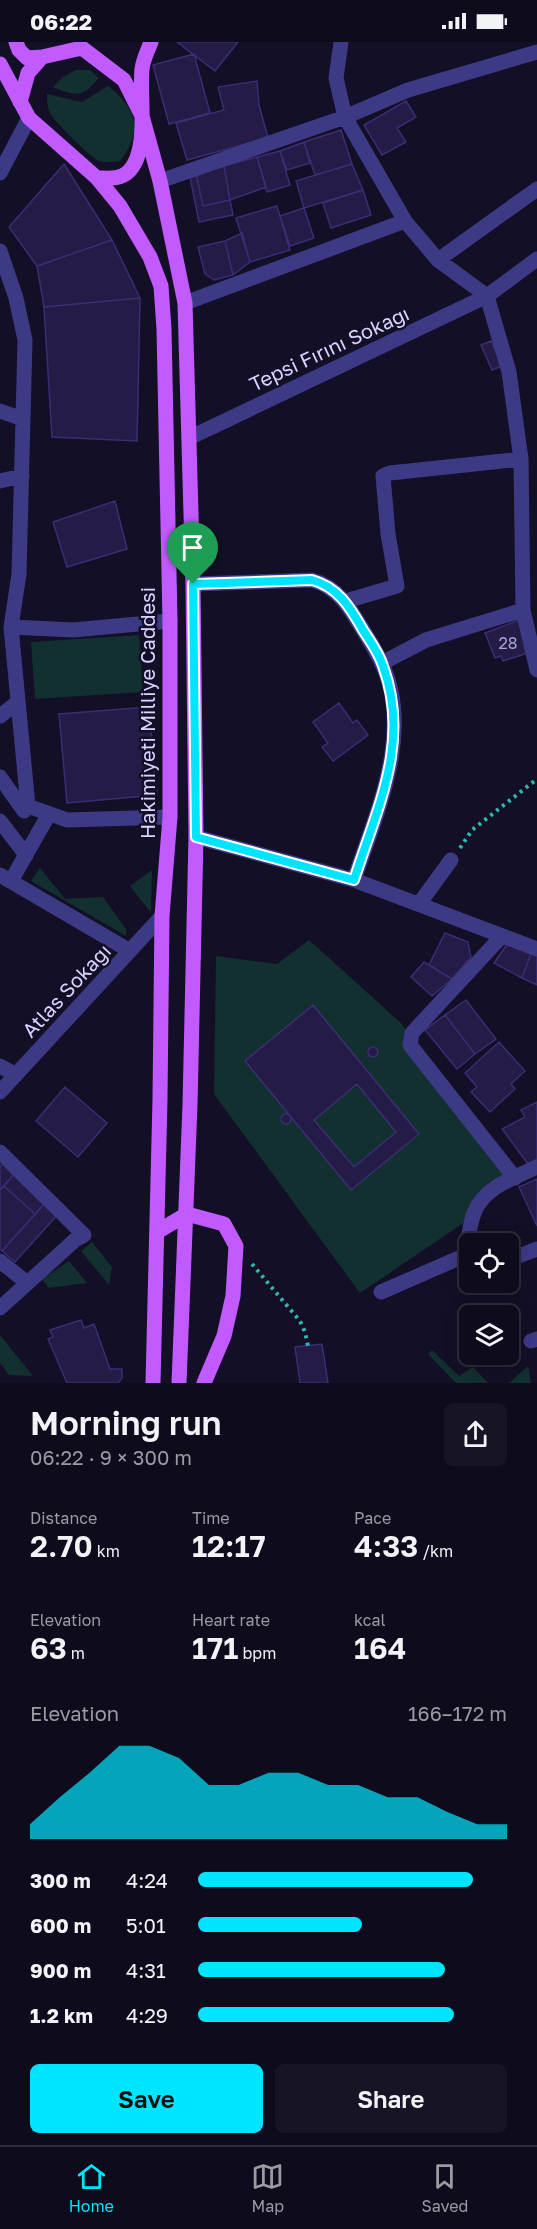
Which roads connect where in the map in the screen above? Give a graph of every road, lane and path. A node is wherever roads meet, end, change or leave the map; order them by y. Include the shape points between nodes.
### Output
1 (16, 42) edge
2 (151, 42) edge
3 (341, 42) edge
4 (86, 45) edge
5 (537, 52) edge
6 (42, 57) junction
7 (1, 70) edge
8 (20, 102) junction
9 (142, 116) junction
10 (345, 117) junction
11 (29, 118) junction
12 (0, 173) edge
13 (97, 178) junction
14 (160, 181) junction
15 (537, 189) edge
16 (405, 221) junction
17 (0, 251) edge
18 (537, 259) edge
19 (438, 260) junction
20 (486, 296) junction
21 (185, 303) junction
22 (0, 411) edge
23 (23, 419) junction
24 (189, 438) junction
25 (521, 459) junction
26 (22, 476) junction
27 (0, 481) edge
28 (193, 584) junction
29 (346, 602) junction
30 (522, 610) junction
31 (170, 621) junction
32 (11, 627) junction
33 (382, 663) junction
34 (537, 670) edge
35 (18, 702) junction
36 (0, 716) edge
37 (0, 777) edge
38 (537, 779) edge
39 (28, 806) junction
40 (49, 814) junction
41 (170, 817) junction
42 (0, 821) edge
43 (196, 837) junction
44 (26, 855) junction
45 (451, 860) joint
46 (6, 878) edge
47 (354, 880) junction
48 (419, 904) junction
49 (162, 916) junction
50 (502, 936) junction
51 (537, 949) edge
52 (130, 951) junction
53 (0, 1066) edge
54 (16, 1075) junction
55 (0, 1092) edge
56 (0, 1152) edge
57 (537, 1167) edge
58 (515, 1178) junction
59 (187, 1214) junction
60 (157, 1232) junction
61 (471, 1233) edge
62 (236, 1246) junction
63 (537, 1250) edge
64 (519, 1256) edge
65 (459, 1260) edge
66 (0, 1261) edge
67 (26, 1282) junction
68 (381, 1292) dead end
69 (0, 1308) edge
70 (308, 1346) dead end
71 (153, 1383) edge
72 (179, 1383) edge
73 (204, 1383) edge

1 - 6 main road via 27,58
2 - 9 main road via 142,68
3 - 10 street via 336,78
4 - 6 main road
4 - 9 main road via 124,80
5 - 10 street via 408,90
6 - 8 main road via 28,73
7 - 8 main road
8 - 11 main road
9 - 13 main road via 139,150 132,167 120,177
9 - 14 main road
10 - 14 street
10 - 16 street
11 - 12 street
11 - 13 main road
13 - 31 main road, Hakimiyeti Milliye Caddesi via 120,206 150,257 161,286
14 - 21 main road
15 - 19 street
16 - 19 street
16 - 21 street
17 - 23 street via 25,340
18 - 20 street, Tepsi Fırını Sokağı
19 - 20 street
20 - 24 street, Tepsi Fırını Sokağı
20 - 25 street via 509,372
21 - 24 main road
22 - 23 street
23 - 26 street
24 - 28 main road
25 - 29 street via 390,472 383,476 397,586
25 - 30 street
26 - 27 street
26 - 32 street via 19,574
28 - 29 street via 312,580 333,590
28 - 43 main road
29 - 33 street
30 - 33 street via 426,640
30 - 34 street
31 - 32 street via 73,630
31 - 41 main road, Hakimiyeti Milliye Caddesi
32 - 35 street
33 - 47 street via 395,713 392,762
35 - 36 street
35 - 39 street
37 - 39 street via 24,811
38 - 45 path via 472,830
39 - 40 street
40 - 41 street via 67,820
40 - 44 street
41 - 49 main road, Hakimiyeti Milliye Caddesi
42 - 44 street
43 - 47 street
43 - 59 main road
44 - 46 street
45 - 48 street
46 - 52 street
47 - 48 street
48 - 50 street
49 - 52 street, Atlas Sokağı
49 - 60 main road, Hakimiyeti Milliye Caddesi
50 - 51 street
50 - 58 street via 412,1033 410,1045
52 - 54 street, Atlas Sokağı
53 - 54 street
54 - 55 street, Atlas Sokağı
56 - 67 street via 84,1235
57 - 58 street
58 - 61 street via 482,1198 474,1213
59 - 60 main road
59 - 62 main road via 224,1224
59 - 72 main road
60 - 71 main road, Hakimiyeti Milliye Caddesi
62 - 70 path via 300,1321
62 - 73 main road via 233,1296 225,1336
63 - 64 street
65 - 68 street
66 - 67 street
67 - 69 street

